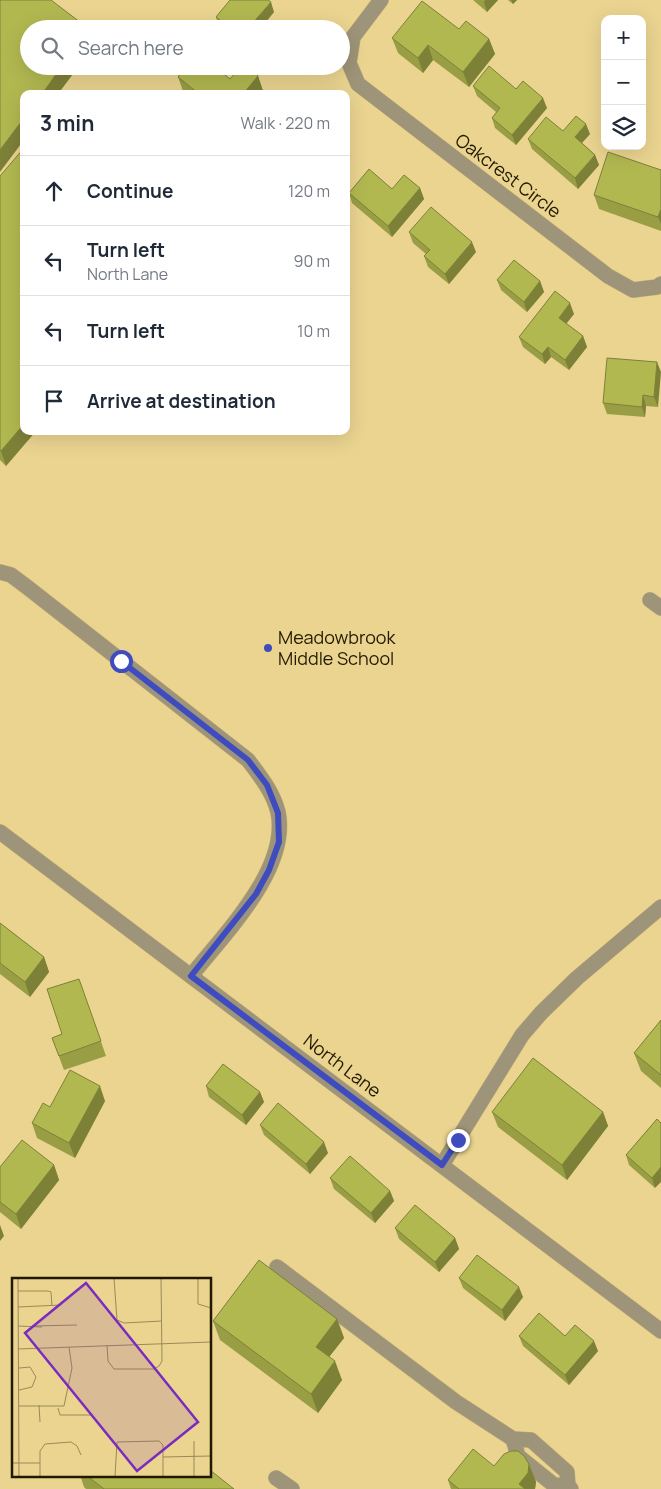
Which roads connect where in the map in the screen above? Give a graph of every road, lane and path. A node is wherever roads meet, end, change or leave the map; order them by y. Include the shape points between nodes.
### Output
1 (381, 0) edge
2 (350, 57) edge
3 (350, 66) edge
4 (661, 284) edge
5 (0, 572) edge
6 (0, 832) edge
7 (661, 907) edge
8 (191, 976) junction
9 (442, 1165) junction
10 (277, 1267) dead end
11 (661, 1331) edge
12 (276, 1478) dead end
13 (570, 1488) edge
14 (292, 1489) edge

1 - 2 street, Oakcrest Circle via 353,37
3 - 4 street, Oakcrest Circle via 358,84 608,276 633,290
5 - 8 street via 22,583 248,760 267,785 278,813 279,842 269,870 256,894
6 - 8 street, North Lane
7 - 9 street via 576,978 522,1034
8 - 9 street, North Lane
9 - 11 street, North Lane
10 - 13 street via 456,1402 513,1439 518,1456 554,1485
12 - 14 street

